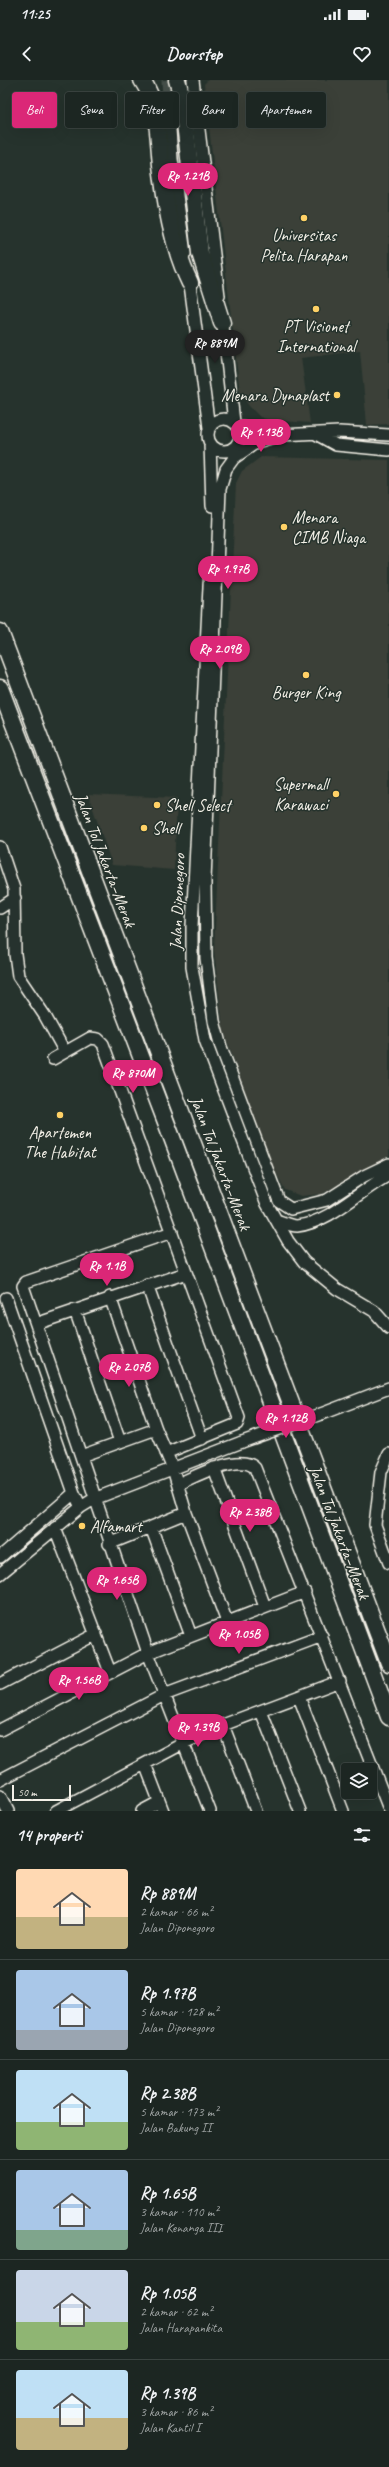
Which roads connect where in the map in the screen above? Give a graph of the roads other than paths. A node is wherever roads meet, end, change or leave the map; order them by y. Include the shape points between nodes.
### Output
1 (142, 80) edge
2 (177, 80) edge
3 (193, 80) edge
4 (170, 128) edge
5 (190, 283) junction
6 (222, 323) junction
7 (236, 424) junction
8 (209, 428) junction
9 (316, 434) junction
10 (281, 435) junction
11 (389, 435) edge
12 (210, 443) junction
13 (389, 450) edge
14 (212, 475) junction
15 (220, 496) junction
16 (0, 632) edge
17 (206, 655) junction
18 (0, 688) edge
19 (212, 689) junction
20 (0, 847) edge
21 (3, 862) edge
22 (205, 881) junction
23 (15, 898) junction
24 (193, 902) junction
25 (0, 908) edge
26 (65, 1052) junction
27 (53, 1059) dead end
28 (389, 1164) edge
29 (389, 1175) edge
30 (276, 1220) junction
31 (172, 1232) junction
32 (186, 1273) junction
33 (148, 1285) junction
34 (24, 1293) junction
35 (110, 1298) junction
36 (3, 1299) edge
37 (75, 1310) junction
38 (36, 1324) junction
39 (389, 1328) edge
40 (389, 1388) edge
41 (156, 1429) junction
42 (202, 1439) junction
43 (120, 1442) junction
44 (166, 1453) junction
45 (389, 1454) edge
46 (81, 1456) junction
47 (214, 1468) junction
48 (173, 1469) junction
49 (178, 1484) junction
50 (74, 1493) junction
51 (94, 1499) junction
52 (81, 1507) junction
53 (186, 1513) junction
54 (152, 1527) junction
55 (55, 1528) junction
56 (109, 1544) junction
57 (0, 1557) edge
58 (389, 1563) edge
59 (0, 1574) edge
60 (305, 1592) junction
61 (265, 1607) junction
62 (227, 1622) junction
63 (96, 1634) junction
64 (191, 1636) junction
65 (322, 1636) junction
66 (148, 1653) junction
67 (389, 1663) edge
68 (110, 1672) junction
69 (340, 1681) junction
70 (0, 1684) edge
71 (164, 1695) junction
72 (299, 1697) junction
73 (261, 1711) junction
74 (389, 1717) edge
75 (223, 1725) junction
76 (0, 1730) edge
77 (184, 1743) junction
78 (145, 1764) junction
79 (0, 1780) edge
80 (0, 1796) edge
81 (161, 1806) edge
82 (389, 1809) edge
83 (8, 1811) edge
84 (56, 1811) edge
85 (142, 1811) edge
86 (210, 1811) edge
87 (256, 1811) edge
88 (300, 1811) edge
89 (343, 1811) edge

1 - 5 highway via 150,92 157,124 175,249
2 - 6 highway via 182,97 200,253
3 - 6 street
4 - 5 street via 173,166
5 - 8 street
6 - 7 street
7 - 8 street via 220,419
7 - 10 street
7 - 12 street via 239,441 232,449 222,451
8 - 12 street
9 - 10 street
9 - 11 street via 339,432
9 - 13 street via 336,445
10 - 15 street, Jalan Diponegoro via 248,446 234,458 226,469
12 - 14 street, Jalan Diponegoro
14 - 15 street
14 - 17 street, Jalan Diponegoro
15 - 19 street, Jalan Diponegoro
16 - 67 highway, Jalan Tol Jakarta–Merak
17 - 19 street
17 - 24 street, Jalan Diponegoro
18 - 74 highway, Jalan Tol Jakarta–Merak via 171,1134
19 - 22 street, Jalan Diponegoro
20 - 21 street
21 - 23 street
22 - 24 street
22 - 28 street, Jalan Diponegoro via 206,958 214,1021 228,1068 278,1201 292,1209 327,1200 364,1176
23 - 25 street
23 - 26 street via 14,954 18,976
24 - 30 street, Jalan Diponegoro via 192,967 205,1040 260,1188
26 - 27 street
26 - 31 street via 90,1038 102,1044
29 - 30 street via 369,1185 335,1211 316,1220 297,1226
30 - 39 street, Jalan Diponegoro via 304,1262 337,1289 374,1311
31 - 32 street
31 - 34 street via 26,1282 23,1286
32 - 33 street
32 - 42 street via 239,1418 237,1424
33 - 35 street
33 - 42 street
34 - 36 street
34 - 38 street
35 - 37 street
35 - 41 street
36 - 50 street
37 - 38 street
37 - 43 street
38 - 46 street
40 - 48 street, bridge
41 - 43 street
41 - 44 street
42 - 44 street
43 - 46 street
44 - 48 street
45 - 58 street via 381,1472 375,1525
46 - 51 street
47 - 49 street
47 - 60 street via 235,1463 249,1464 254,1468
47 - 61 street
48 - 49 street
48 - 51 street
49 - 53 street
50 - 52 street
50 - 57 street
51 - 52 street
51 - 56 street
52 - 55 street
53 - 54 street
53 - 62 street
54 - 56 street
54 - 64 street
55 - 59 street
55 - 63 street
56 - 66 street
60 - 61 street
60 - 65 street
61 - 62 street
62 - 64 street
63 - 68 street
63 - 70 street
64 - 66 street
65 - 69 street
65 - 71 street
66 - 68 street
66 - 71 street
68 - 76 street
69 - 72 street
69 - 82 street
71 - 77 street
71 - 79 street
72 - 73 street
72 - 89 street
73 - 75 street
73 - 88 street
75 - 77 street
75 - 87 street
77 - 78 street
77 - 86 street
78 - 81 street
78 - 84 street
80 - 83 street
81 - 85 street

